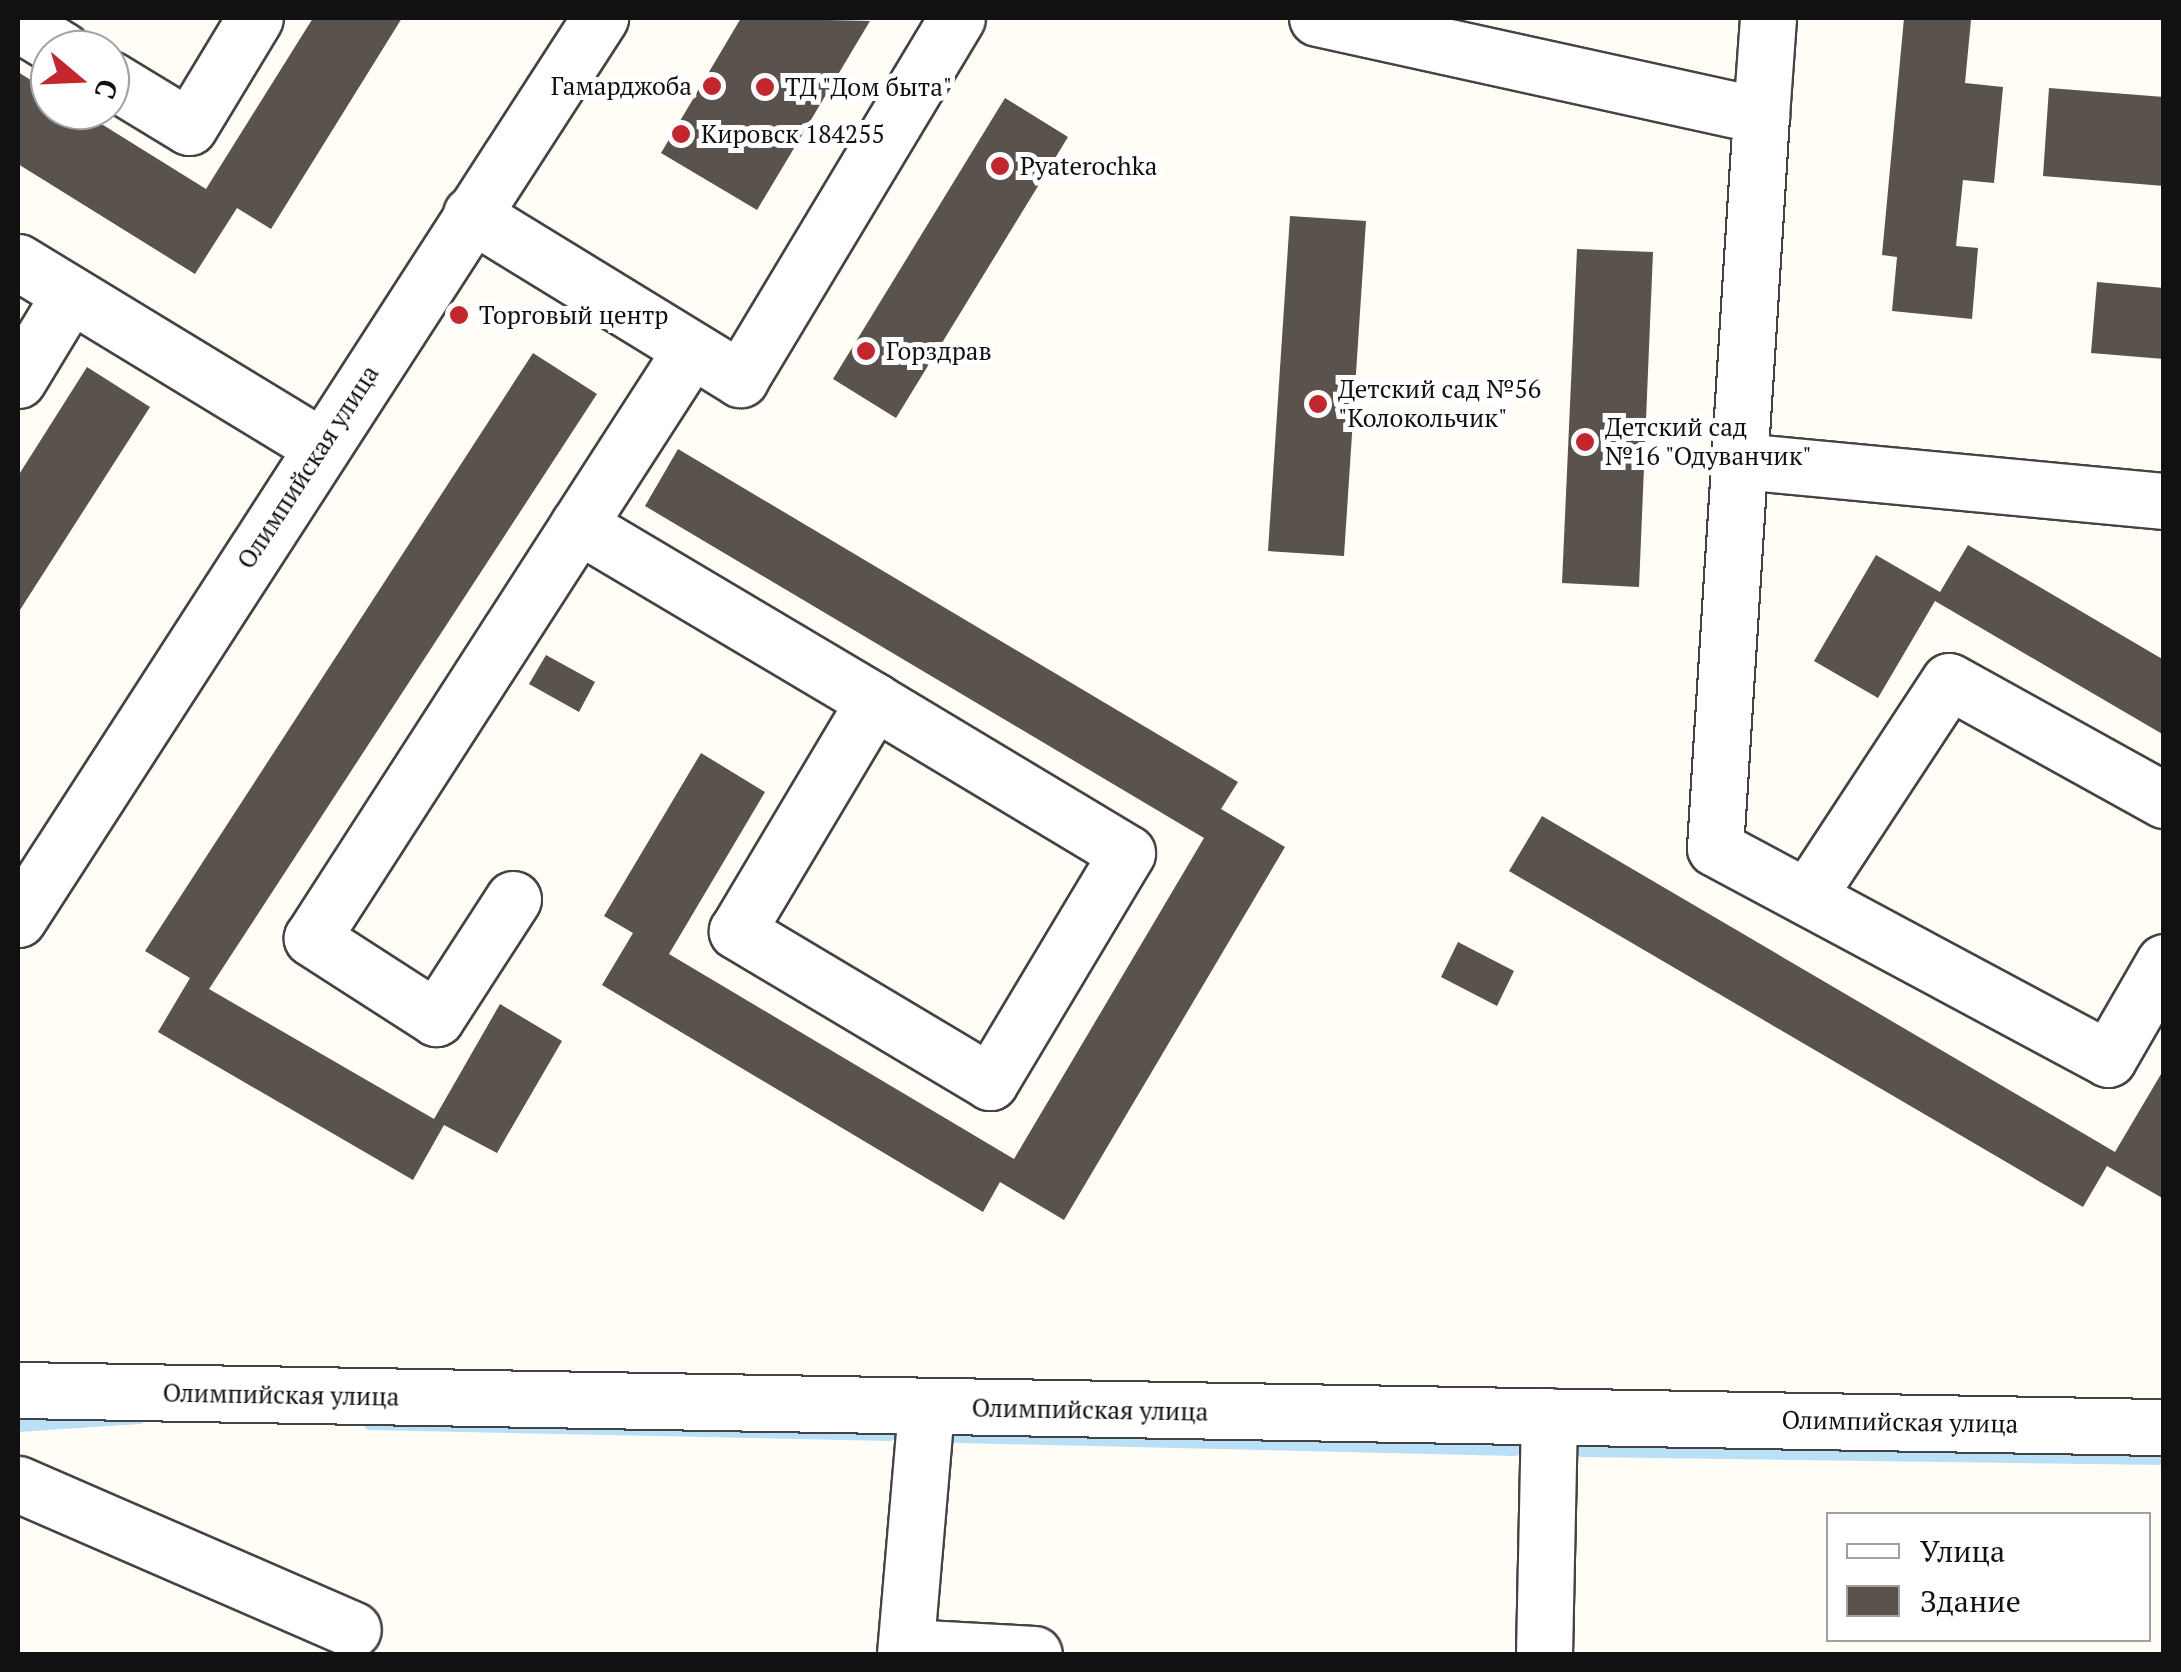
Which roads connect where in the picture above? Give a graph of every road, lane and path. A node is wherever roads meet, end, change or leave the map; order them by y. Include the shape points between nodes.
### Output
1 (256, 18) edge
2 (600, 18) edge
3 (957, 18) edge
4 (1318, 18) edge
5 (1768, 18) edge
6 (130, 91) edge
7 (1762, 116) junction
8 (470, 214) junction
9 (18, 262) edge
10 (70, 294) junction
11 (691, 350) junction
12 (18, 380) edge
13 (321, 446) junction
14 (1740, 462) junction
15 (2164, 500) edge
16 (578, 525) junction
17 (874, 701) junction
18 (2164, 800) edge
19 (1807, 897) junction
20 (513, 899) dead end
21 (18, 919) edge
22 (2164, 962) edge
23 (18, 1390) edge
24 (926, 1407) junction
25 (1549, 1416) junction
26 (2164, 1428) edge
27 (18, 1484) edge
28 (353, 1630) dead end
29 (905, 1650) edge
30 (1034, 1654) edge
31 (1544, 1654) edge

1 - 6 street via 189,127
2 - 8 street, Олимпийская улица
3 - 11 street via 740,379
4 - 7 street
5 - 7 street
7 - 14 street
8 - 11 street
8 - 13 street, Олимпийская улица
9 - 10 street
10 - 12 street
10 - 13 street
11 - 16 street
13 - 21 street, Олимпийская улица
14 - 15 street
14 - 19 street via 1716,848
16 - 17 street
16 - 20 street via 312,938 436,1018
17 - 17 street via 1127,852 990,1082 737,931
18 - 19 street via 1949,681
19 - 22 street via 2108,1059
23 - 24 street, Олимпийская улица
24 - 25 street, Олимпийская улица
24 - 29 street
25 - 26 street, Олимпийская улица
25 - 31 street
27 - 28 street
29 - 30 street

